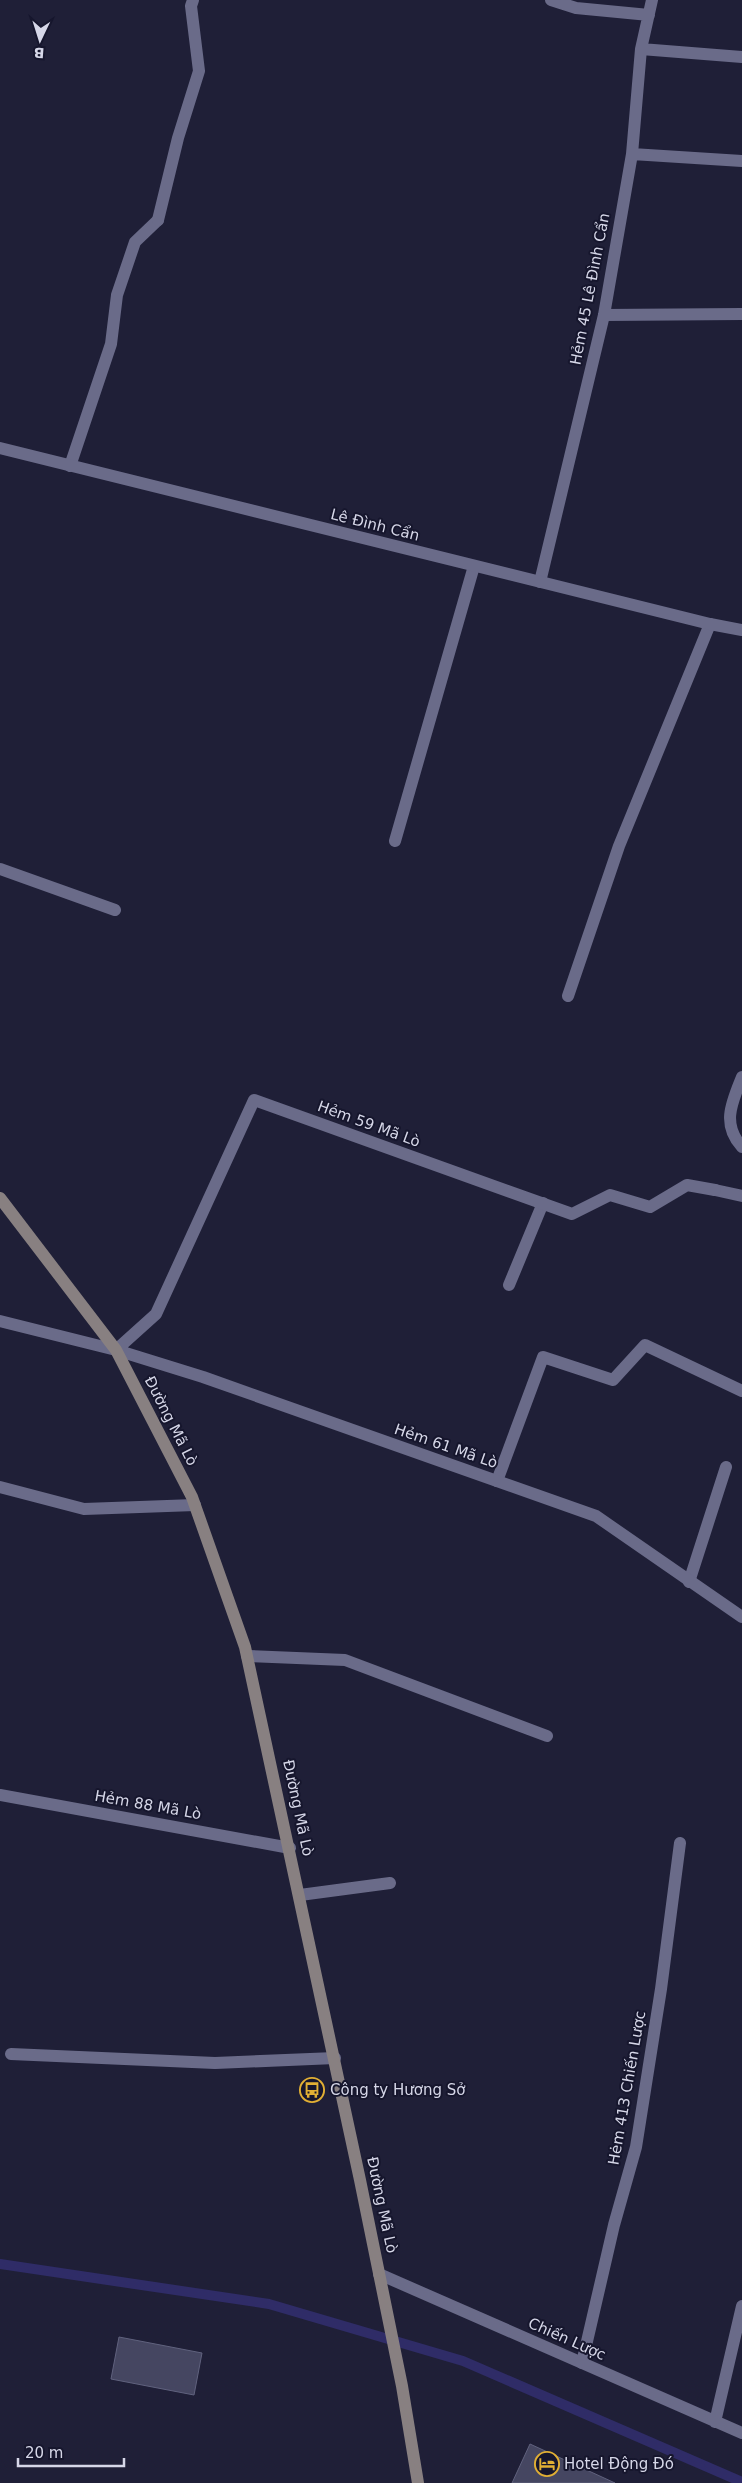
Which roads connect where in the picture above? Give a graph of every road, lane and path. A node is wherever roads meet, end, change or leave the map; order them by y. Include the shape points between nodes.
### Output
1 (192, 0) edge
2 (551, 0) edge
3 (652, 0) edge
4 (648, 15) junction
5 (641, 49) junction
6 (742, 57) edge
7 (632, 154) junction
8 (742, 161) edge
9 (742, 314) edge
10 (604, 315) junction
11 (0, 448) edge
12 (70, 466) junction
13 (474, 566) junction
14 (540, 582) junction
15 (710, 624) junction
16 (742, 630) edge
17 (395, 842) dead end
18 (0, 869) edge
19 (115, 910) dead end
20 (568, 996) dead end
21 (742, 1077) edge
22 (742, 1146) edge
23 (742, 1196) edge
24 (0, 1198) edge
25 (543, 1203) junction
26 (509, 1285) dead end
27 (0, 1321) edge
28 (116, 1350) junction
29 (742, 1390) edge
30 (726, 1467) dead end
31 (497, 1481) junction
32 (0, 1486) edge
33 (195, 1505) junction
34 (689, 1582) junction
35 (742, 1617) edge
36 (247, 1656) junction
37 (547, 1736) dead end
38 (0, 1794) edge
39 (680, 1843) dead end
40 (290, 1848) junction
41 (390, 1883) dead end
42 (300, 1895) junction
43 (11, 2054) dead end
44 (335, 2058) junction
45 (379, 2274) junction
46 (742, 2306) edge
47 (582, 2363) junction
48 (714, 2422) junction
49 (742, 2433) edge
50 (418, 2483) edge

1 - 12 street via 199,71 158,220 135,242 117,295 111,344
2 - 4 street via 576,8
3 - 4 street, Hẻm 45 Lê Đình Cẩn
4 - 5 street, Hẻm 45 Lê Đình Cẩn
5 - 6 street
5 - 7 street, Hẻm 45 Lê Đình Cẩn
7 - 8 street
7 - 10 street, Hẻm 45 Lê Đình Cẩn
9 - 10 street
10 - 14 street, Hẻm 45 Lê Đình Cẩn
11 - 12 street, Lê Đình Cẩn
12 - 13 street, Lê Đình Cẩn
13 - 14 street, Lê Đình Cẩn
13 - 17 street
14 - 15 street, Lê Đình Cẩn
15 - 16 street, Lê Đình Cẩn
15 - 20 street via 619,846
18 - 19 street
21 - 22 street via 729,1109 732,1136
23 - 25 street, Hẻm 59 Mã Lò via 687,1185 650,1207 610,1195 572,1214
24 - 28 main road, Đường Mã Lò
25 - 26 street
25 - 28 street, Hẻm 59 Mã Lò via 254,1100 156,1314
27 - 28 street, Hẻm 61 Mã Lò
28 - 31 street, Hẻm 61 Mã Lò
28 - 33 main road, Đường Mã Lò
29 - 31 street via 646,1345 613,1380 543,1357
30 - 34 street
31 - 34 street, Hẻm 61 Mã Lò via 596,1516
32 - 33 street via 84,1509
33 - 36 main road, Đường Mã Lò
34 - 35 street, Hẻm 61 Mã Lò
36 - 37 street via 345,1660
36 - 40 main road, Đường Mã Lò
38 - 40 street, Hẻm 88 Mã Lò
39 - 47 street, Hėm 413 Chiến Lược via 636,2147
40 - 42 main road, Đường Mã Lò
41 - 42 street
42 - 44 main road, Đường Mã Lò
43 - 44 street via 215,2063
44 - 45 main road, Đường Mã Lò
45 - 47 street, Chiến Lược
45 - 50 main road, Đường Mã Lò
46 - 48 street
47 - 48 street, Chiến Lược
48 - 49 street, Chiến Lược

